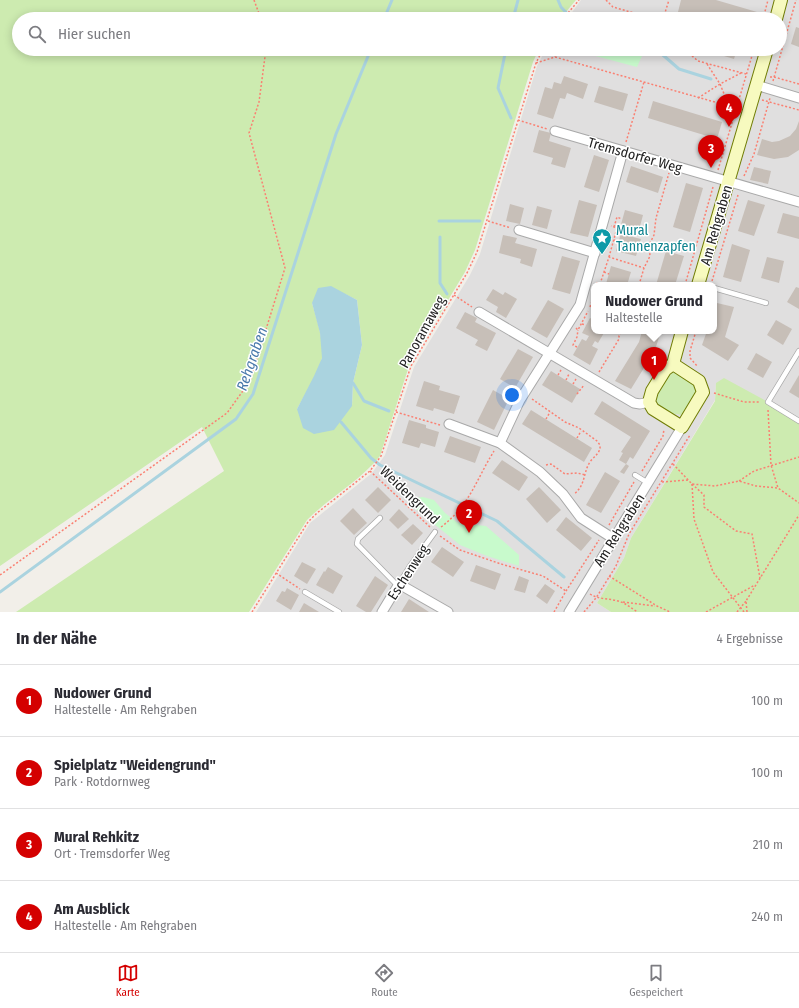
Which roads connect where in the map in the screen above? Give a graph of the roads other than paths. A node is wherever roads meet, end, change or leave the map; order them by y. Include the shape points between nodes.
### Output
1 (780, 0) edge
2 (777, 12) edge
3 (764, 56) edge
4 (754, 79) junction
5 (799, 98) edge
6 (555, 131) road end
7 (623, 151) junction
8 (735, 184) junction
9 (799, 202) edge
10 (519, 230) road end
11 (595, 253) junction
12 (705, 282) edge
13 (717, 289) edge
14 (766, 303) dead end
15 (479, 312) road end
16 (681, 334) edge
17 (799, 351) edge
18 (549, 354) junction
19 (672, 364) junction
20 (649, 402) junction
21 (799, 421) edge
22 (449, 424) road end
23 (682, 427) junction
24 (500, 443) junction
25 (636, 476) road end
26 (648, 483) junction
27 (380, 518) dead end
28 (435, 532) road end
29 (614, 539) junction
30 (399, 584) junction
31 (305, 592) road end
32 (339, 612) edge
33 (382, 612) edge
34 (448, 612) edge
35 (569, 612) edge

1 - 2 street
3 - 4 street, Am Rehgraben
4 - 5 street via 771,90
4 - 8 street, Am Rehgraben
6 - 7 street, Tremsdorfer Weg
7 - 8 street, Tremsdorfer Weg
7 - 11 street
8 - 9 street, Tremsdorfer Weg
8 - 12 street, Am Rehgraben
10 - 11 street
11 - 18 street via 580,305
13 - 14 lane
15 - 18 street
16 - 19 street
17 - 21 lane via 768,402
18 - 20 street via 634,403
18 - 24 street via 524,394
19 - 20 street via 652,391
19 - 23 street, Am Rehgraben via 699,380 703,392
20 - 23 street via 654,409
22 - 24 street
23 - 26 street, Am Rehgraben
24 - 29 street via 540,472 581,518
25 - 26 lane
26 - 29 street, Am Rehgraben
27 - 30 lane via 358,539 357,544 395,583
28 - 30 lane, Eschenweg
29 - 35 street, Am Rehgraben
30 - 33 street, Eschenweg
30 - 34 street
31 - 32 lane

